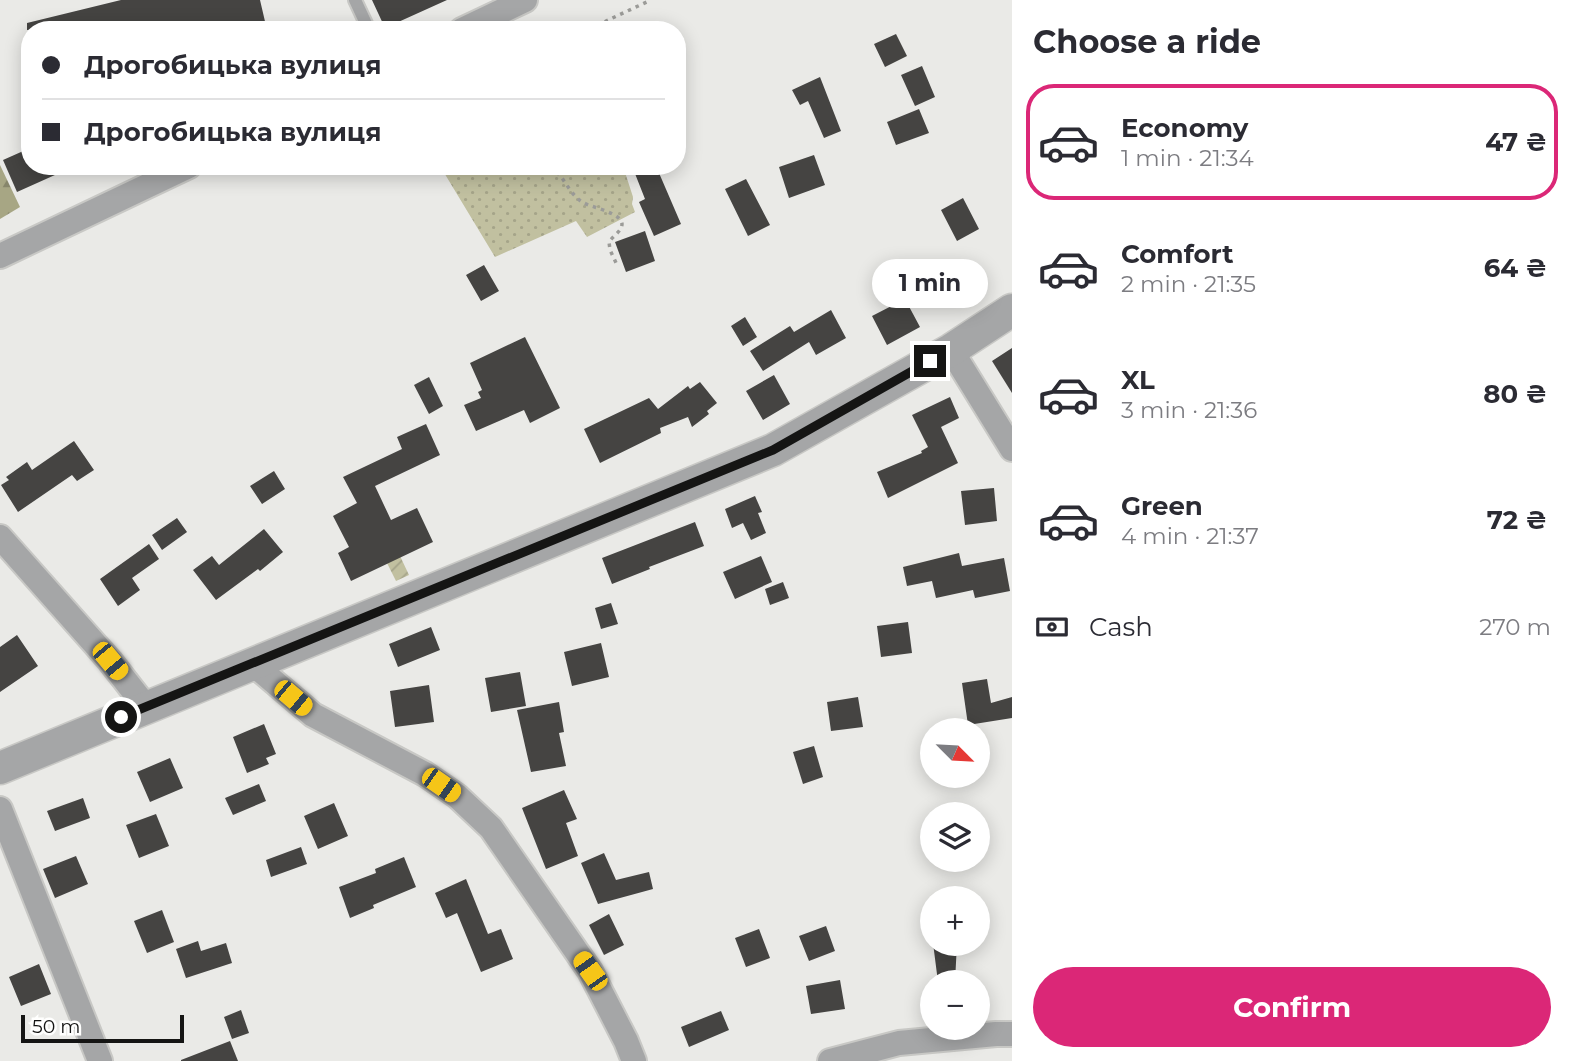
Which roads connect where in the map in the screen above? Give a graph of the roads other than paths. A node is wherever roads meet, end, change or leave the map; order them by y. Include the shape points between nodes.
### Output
1 (355, 0) edge
2 (525, 0) edge
3 (365, 21) edge
4 (481, 21) edge
5 (170, 175) edge
6 (0, 256) edge
7 (1012, 310) edge
8 (951, 350) junction
9 (1012, 449) edge
10 (0, 537) edge
11 (253, 664) junction
12 (146, 707) junction
13 (0, 768) edge
14 (0, 809) edge
15 (1012, 1034) edge
16 (100, 1061) edge
17 (634, 1061) edge
18 (830, 1061) edge

1 - 3 lane
2 - 4 street
5 - 6 street
7 - 8 street
8 - 9 street
8 - 11 street via 773,450
10 - 12 street
11 - 12 street
11 - 17 street via 313,715 425,774 491,828 590,971
12 - 13 street
14 - 16 street
15 - 18 street via 899,1043

